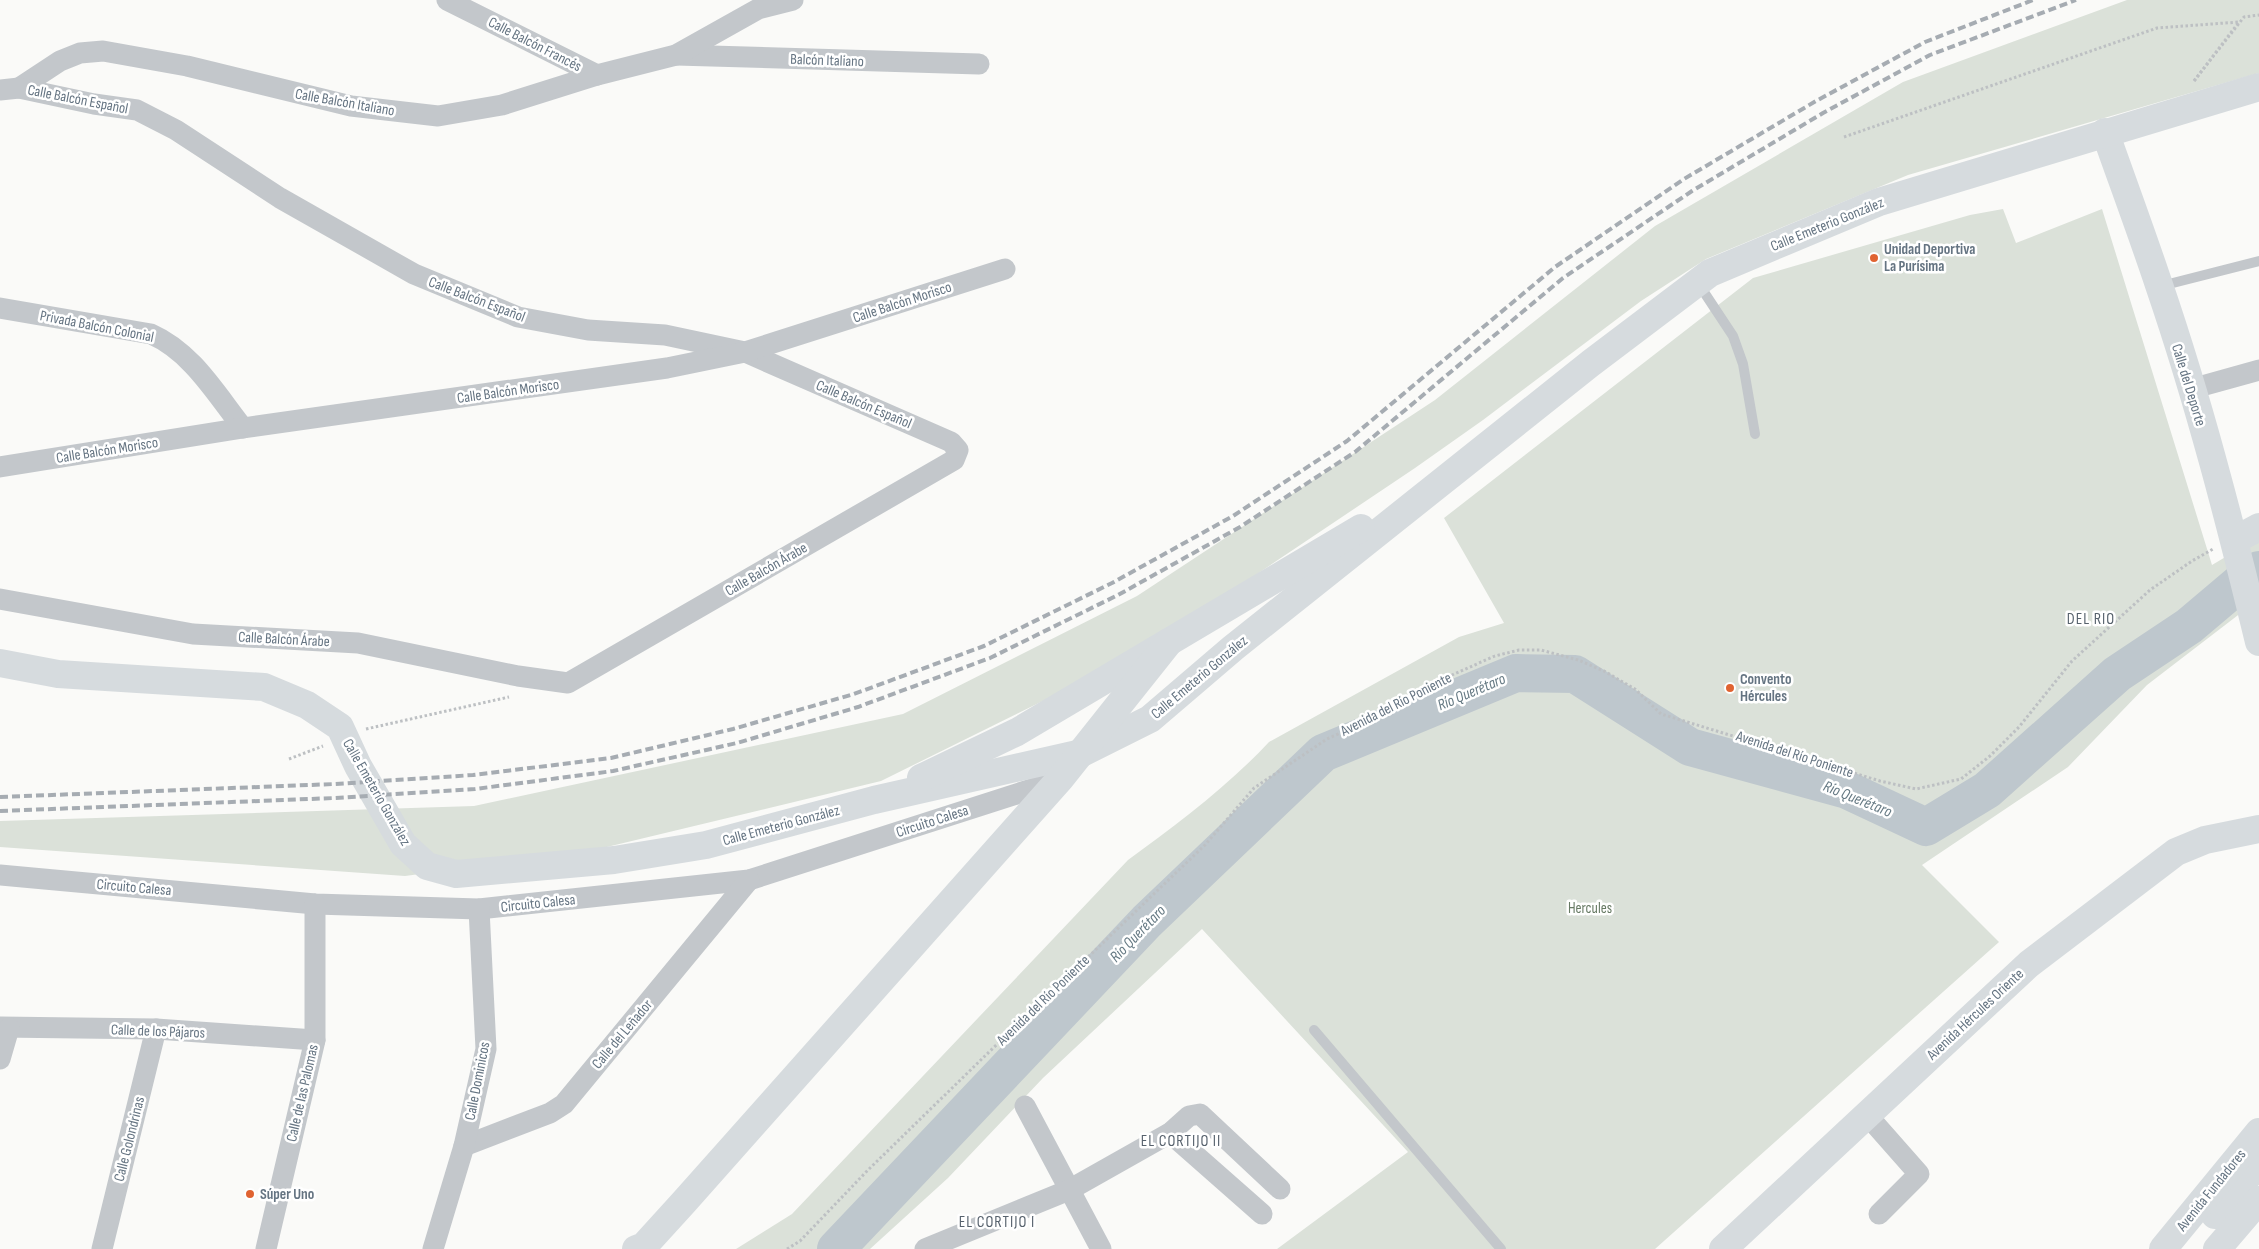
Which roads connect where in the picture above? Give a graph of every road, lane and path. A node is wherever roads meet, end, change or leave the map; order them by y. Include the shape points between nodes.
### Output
1 (446, 0) edge
2 (793, 0) edge
3 (2259, 15) edge
4 (676, 55) junction
5 (979, 64) dead end
6 (597, 75) junction
7 (2259, 87) edge
8 (10, 89) edge
9 (2105, 132) junction
10 (1844, 137) dead end
11 (2259, 261) edge
12 (1005, 269) dead end
13 (1698, 282) junction
14 (2160, 286) junction
15 (0, 308) edge
16 (744, 352) junction
17 (2259, 370) edge
18 (2191, 389) junction
19 (243, 428) junction
20 (1754, 434) dead end
21 (958, 450) joint
22 (0, 467) edge
23 (1452, 474) junction
24 (2259, 527) edge
25 (2236, 546) junction
26 (0, 599) edge
27 (1214, 615) junction
28 (1169, 642) junction
29 (2259, 642) edge
30 (1233, 648) junction
31 (0, 663) edge
32 (512, 696) dead end
33 (362, 730) dead end
34 (325, 745) dead end
35 (1082, 753) junction
36 (289, 759) dead end
37 (1060, 780) junction
38 (874, 800) junction
39 (2259, 829) edge
40 (0, 875) edge
41 (749, 880) junction
42 (314, 904) junction
43 (479, 909) junction
44 (4, 1027) edge
45 (156, 1029) junction
46 (1314, 1030) dead end
47 (315, 1040) junction
48 (0, 1059) edge
49 (1024, 1106) dead end
50 (1866, 1115) junction
51 (2259, 1132) edge
52 (1170, 1133) junction
53 (464, 1146) junction
54 (2259, 1163) edge
55 (1280, 1188) dead end
56 (1069, 1190) junction
57 (2259, 1200) edge
58 (1262, 1214) dead end
59 (1879, 1214) dead end
60 (102, 1249) edge
61 (266, 1249) edge
62 (433, 1249) edge
63 (636, 1249) edge
64 (787, 1249) edge
65 (925, 1249) edge
66 (1101, 1249) edge
67 (1500, 1249) edge
68 (1723, 1249) edge
69 (2163, 1249) edge
70 (2187, 1249) edge
71 (2217, 1249) edge

1 - 6 street, Calle Balcón Francés
2 - 4 street via 758,9
3 - 10 path via 2244,17 2192,84 2239,22 2157,28
4 - 5 street, Balcón Italiano
4 - 6 street, Calle Balcón Italiano
6 - 8 street, Calle Balcón Italiano via 502,105 438,116 351,106 188,66 103,51 80,53
7 - 9 street, Calle Emeterio González
8 - 16 street, Calle Balcón Español via 136,110 176,130 280,198 414,274 518,317 588,330 666,335
9 - 13 street, Calle Emeterio González via 1879,202 1710,273
9 - 14 street, Calle del Deporte
11 - 14 lane
12 - 16 street, Calle Balcón Morisco
13 - 20 lane via 1733,336 1743,364
13 - 23 street, Calle Emeterio González
14 - 18 street, Calle del Deporte
15 - 19 street, Privada Balcón Colonial via 151,334 168,341 185,355
16 - 19 street, Calle Balcón Morisco via 667,368
16 - 21 street, Calle Balcón Español via 951,442
17 - 18 street
18 - 25 street, Calle del Deporte
19 - 22 street, Calle Balcón Morisco
21 - 26 street, Calle Balcón Árabe via 954,460 568,683 358,643 193,634
23 - 27 street, Calle Emeterio González
23 - 30 street, Calle Emeterio González
24 - 25 street
25 - 29 street, Calle del Deporte
25 - 64 path, Avenida del Río Poniente via 2192,561 2150,590 2072,661 2018,727 1990,756 1961,779 1916,789 1661,714 1635,689 1604,671 1540,650 1519,650 1495,656 1454,674 1384,714 1327,739 1254,788 1205,845 867,1171 800,1241
27 - 28 street, Calle Emeterio González
27 - 30 street via 1233,628
28 - 35 street
28 - 38 street, Calle Emeterio González via 1017,732
30 - 35 street, Calle Emeterio González via 1150,719
31 - 38 street, Calle Emeterio González via 58,674 264,687 307,705 340,728 403,844 427,866 456,874 614,860 706,845
32 - 33 path
34 - 36 path
35 - 37 street
35 - 38 street, Calle Emeterio González
37 - 41 street, Circuito Calesa
37 - 63 street via 684,1202 644,1246
39 - 50 street, Avenida Hércules Oriente via 2205,840 2176,852 2028,964
40 - 42 street, Circuito Calesa
41 - 43 street, Circuito Calesa
41 - 53 street, Calle del Leñador via 564,1104 550,1113
42 - 43 street, Circuito Calesa
42 - 47 street, Calle de las Palomas
43 - 53 street, Calle Dominicos via 486,1049
44 - 45 street, Calle de los Pájaros
44 - 48 street
45 - 47 street, Calle de los Pájaros
45 - 60 street, Calle Golondrinas
46 - 67 lane
47 - 61 street, Calle de las Palomas
49 - 56 street
50 - 59 street via 1919,1174
50 - 68 street, Avenida Hércules Oriente
51 - 69 street, Avenida Fundadores
52 - 55 street via 1189,1116 1200,1114
52 - 56 street
52 - 58 street
53 - 62 street, Calle Dominicos
54 - 70 street
56 - 65 street
56 - 66 street
57 - 71 street

